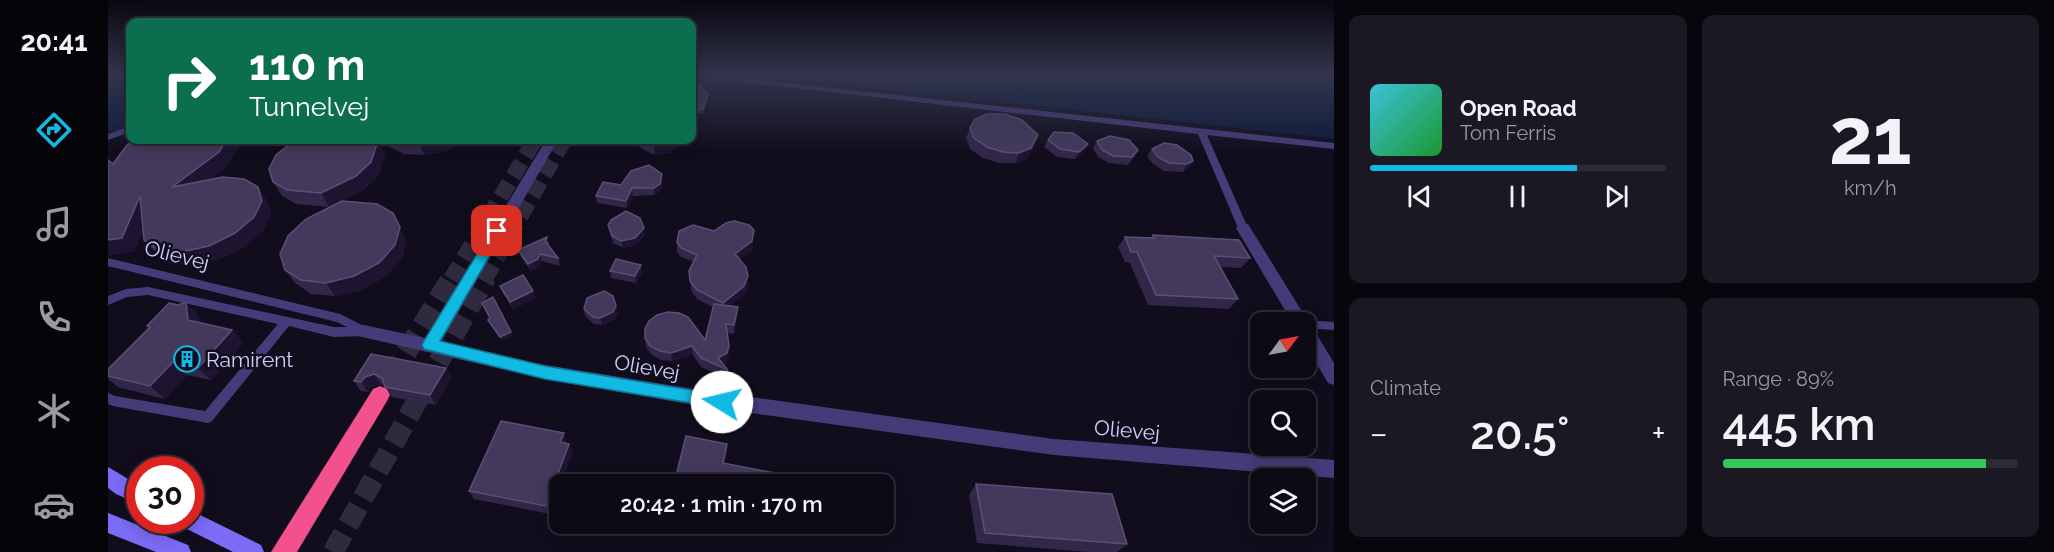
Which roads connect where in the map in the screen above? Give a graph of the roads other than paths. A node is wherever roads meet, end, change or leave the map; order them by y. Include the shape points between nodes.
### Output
1 (926, 101) edge
2 (126, 130) edge
3 (1202, 132) junction
4 (108, 137) edge
5 (550, 144) edge
6 (1334, 147) edge
7 (1244, 228) joint
8 (108, 262) edge
9 (108, 301) edge
10 (1294, 312) edge
11 (285, 322) junction
12 (1316, 325) edge
13 (1334, 326) edge
14 (364, 331) junction
15 (430, 345) junction
16 (1316, 348) edge
17 (1334, 378) edge
18 (380, 395) tunnel mouth
19 (108, 398) edge
20 (1334, 469) edge
21 (108, 523) edge
22 (204, 526) edge
23 (181, 552) edge
24 (254, 552) edge
25 (283, 552) edge

1 - 3 lane
2 - 4 lane
3 - 6 lane
3 - 7 lane
5 - 15 street
7 - 10 street
8 - 14 lane, Olievej via 340,318
9 - 11 lane via 126,293 148,291 185,303
11 - 14 lane via 334,333
11 - 19 lane via 208,417
12 - 13 lane
14 - 15 street, Olievej
15 - 20 street, Olievej via 545,372 915,429 1054,447
16 - 17 street
18 - 25 highway
21 - 23 street
22 - 24 street

